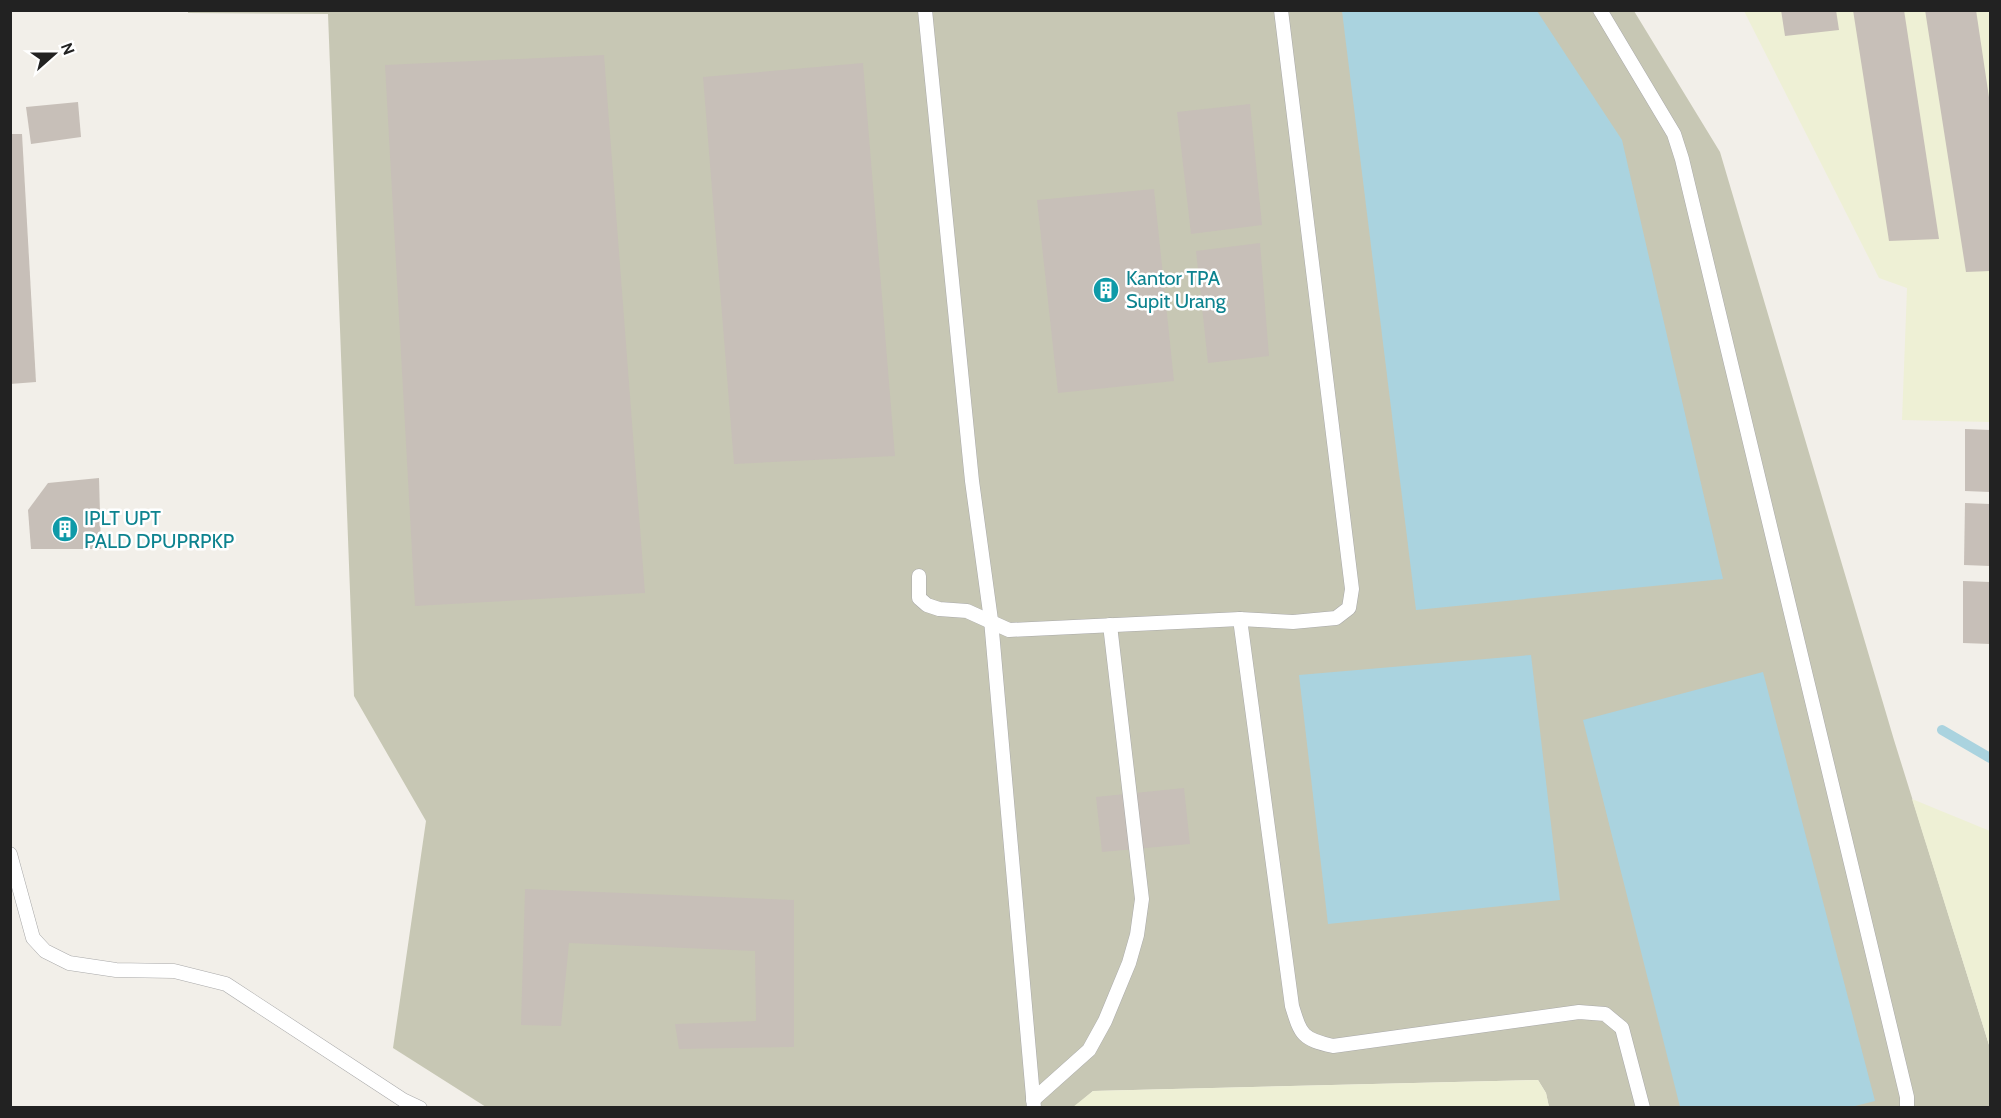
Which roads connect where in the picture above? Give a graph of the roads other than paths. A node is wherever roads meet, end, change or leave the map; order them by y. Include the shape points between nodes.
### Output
1 (925, 10) edge
2 (1281, 10) edge
3 (1600, 10) edge
4 (919, 576) dead end
5 (991, 620) junction
6 (1240, 620) junction
7 (1110, 625) junction
8 (10, 854) edge
9 (1034, 1104) edge
10 (420, 1107) edge
11 (1643, 1107) edge
12 (1907, 1107) edge

1 - 5 lane via 972,481
2 - 6 lane via 1352,589 1349,608 1336,618 1293,622
3 - 12 lane via 1674,134 1682,159
4 - 5 lane via 920,598 927,605 967,611
5 - 7 lane via 1010,630
5 - 9 lane
6 - 7 lane
6 - 11 lane via 1292,1005 1299,1029 1312,1041 1333,1046 1579,1012 1605,1014 1622,1028
7 - 9 lane via 1142,899 1137,934 1118,992 1089,1050
8 - 10 lane via 33,938 45,951 69,963 116,970 174,971 226,984 403,1100

